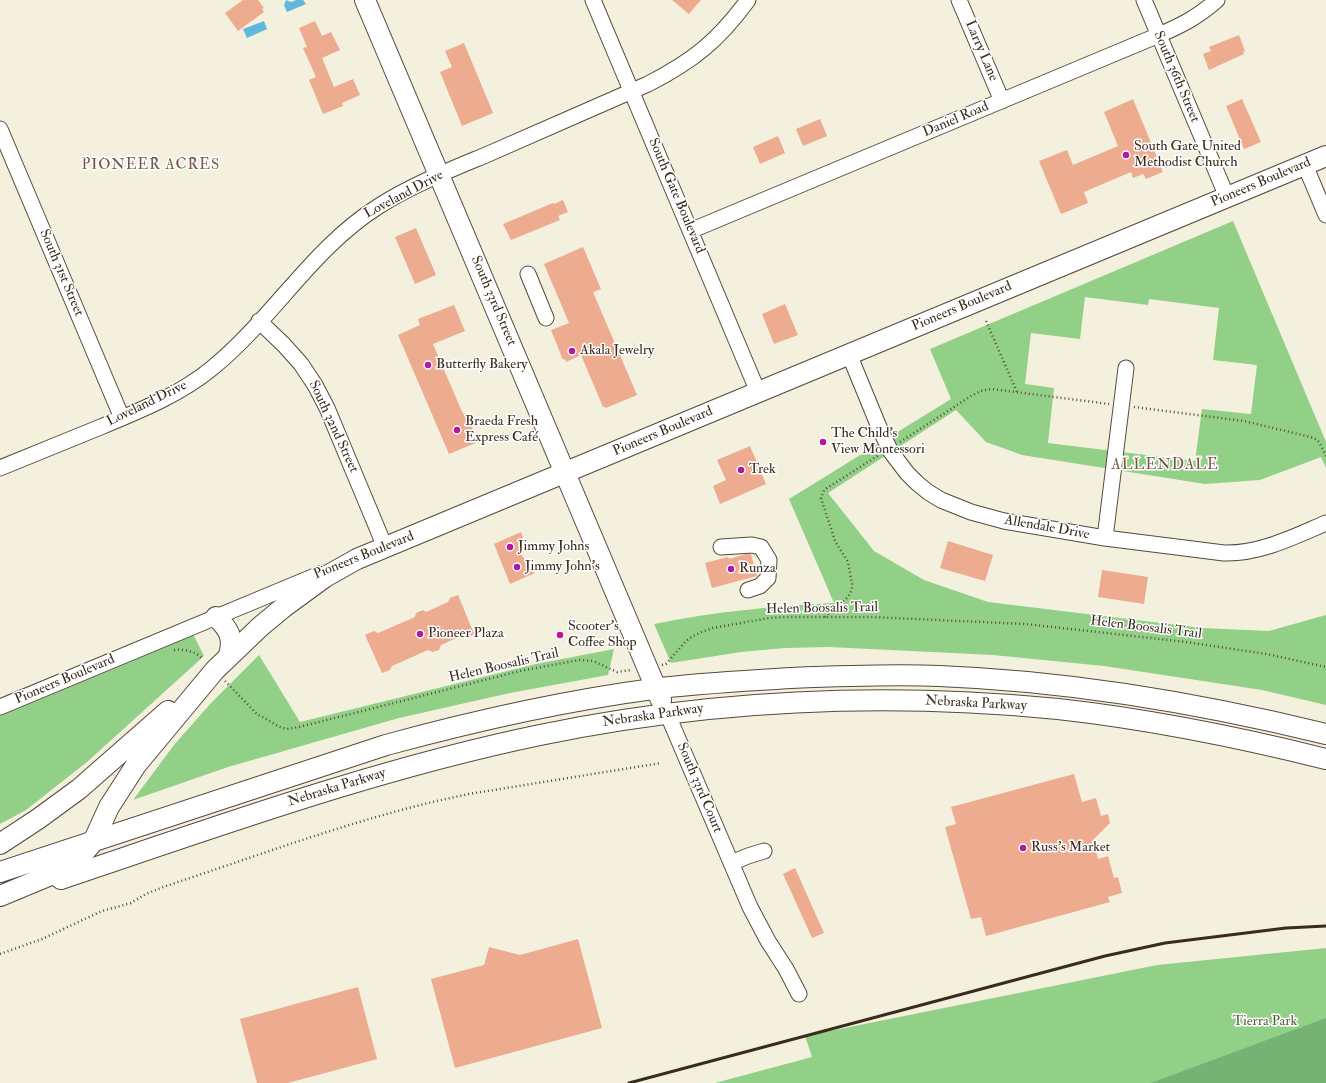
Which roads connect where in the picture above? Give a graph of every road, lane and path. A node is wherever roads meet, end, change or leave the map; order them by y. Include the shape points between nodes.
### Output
1 (365, 0) edge
2 (593, 0) edge
3 (748, 0) edge
4 (959, 0) edge
5 (1144, 0) edge
6 (1217, 0) edge
7 (1158, 35) junction
8 (632, 92) junction
9 (1002, 101) junction
10 (0, 128) edge
11 (1326, 156) edge
12 (1305, 165) junction
13 (440, 175) junction
14 (1227, 198) junction
15 (1326, 215) edge
16 (690, 232) junction
17 (528, 274) dead end
18 (546, 318) dead end
19 (986, 321) dead end
20 (259, 322) junction
21 (849, 354) junction
22 (1126, 368) dead end
23 (758, 392) junction
24 (1017, 392) junction
25 (1121, 406) junction
26 (122, 418) junction
27 (889, 449) junction
28 (1326, 456) edge
29 (0, 468) edge
30 (565, 473) junction
31 (1326, 523) edge
32 (1105, 538) junction
33 (385, 547) junction
34 (721, 547) dead end
35 (357, 559) junction
36 (748, 590) dead end
37 (216, 617) junction
38 (825, 617) junction
39 (171, 650) dead end
40 (229, 655) junction
41 (1326, 667) edge
42 (646, 668) junction
43 (215, 670) junction
44 (655, 689) junction
45 (1, 705) edge
46 (666, 713) junction
47 (1326, 734) edge
48 (1326, 759) edge
49 (661, 763) dead end
50 (93, 842) junction
51 (0, 844) edge
52 (764, 851) dead end
53 (731, 863) junction
54 (0, 872) edge
55 (0, 898) edge
56 (0, 954) edge
57 (798, 994) dead end

1 - 13 main road, South 33rd Street
2 - 8 street, South Gate Boulevard
3 - 8 street, Loveland Drive via 716,39 694,58 673,72
4 - 9 street, Larry Lane
5 - 7 street, South 36th Street
6 - 7 street, Daniel Road via 1186,23
7 - 9 street, Daniel Road
7 - 14 street, South 36th Street
8 - 13 street, Loveland Drive
8 - 16 street, South Gate Boulevard
9 - 16 street, Daniel Road
10 - 26 street, South 31st Street
11 - 12 main road, Pioneers Boulevard
12 - 14 main road, Pioneers Boulevard
12 - 15 street
13 - 20 street, Loveland Drive via 379,205 355,222 330,245
13 - 30 main road, South 33rd Street
14 - 21 main road, Pioneers Boulevard
16 - 23 street, South Gate Boulevard
17 - 18 street
19 - 24 path
20 - 26 street, Loveland Drive via 212,369 160,401
20 - 33 street, South 32nd Street via 301,364 315,385
21 - 23 main road, Pioneers Boulevard
21 - 27 street, Allendale Drive
22 - 25 street
23 - 30 main road, Pioneers Boulevard
24 - 25 path
24 - 27 path via 1000,389 981,391
25 - 28 path via 1244,421 1294,433 1314,438
25 - 32 street
26 - 29 street, Loveland Drive
27 - 32 street, Allendale Drive via 917,483 928,492 955,506 1004,521
27 - 38 path via 822,493 821,498 835,541 848,562 852,584 848,597
30 - 33 main road, Pioneers Boulevard
30 - 42 main road, South 33rd Street
31 - 32 street, Allendale Drive via 1264,548 1237,553 1212,553
33 - 35 main road, Pioneers Boulevard
34 - 36 street via 761,547 769,560 768,578 760,586
35 - 37 street, Pioneers Boulevard
35 - 40 main road via 289,603
37 - 40 main road via 229,632
37 - 45 street, Pioneers Boulevard
38 - 41 path, Helen Boosalis Trail via 1026,624 1186,642 1267,654
38 - 42 path, Helen Boosalis Trail via 769,618 713,628 686,641 666,664
39 - 43 path, Helen Boosalis Trail via 191,651
40 - 43 main road
42 - 43 path, Helen Boosalis Trail via 617,672 593,661 579,660 520,670 287,729 257,714
42 - 44 main road, South 33rd Street
43 - 50 main road via 129,776 109,806
43 - 51 main road via 79,789
44 - 46 main road, South 33rd Street
44 - 47 main road, Nebraska Parkway via 739,681 857,676 939,676 1002,680 1150,697 1222,710
44 - 50 main road, Nebraska Parkway via 530,710 431,733 362,753
46 - 48 main road, Nebraska Parkway via 735,706 823,702 973,702 1058,709 1138,720 1198,730
46 - 53 street, South 33rd Court
46 - 55 main road, Nebraska Parkway via 537,735 399,769
49 - 56 path via 469,794 360,821 166,886 131,903 98,912 42,939
50 - 54 main road, Nebraska Parkway
50 - 55 main road via 68,866
52 - 53 street
53 - 57 street, South 33rd Court via 758,923

